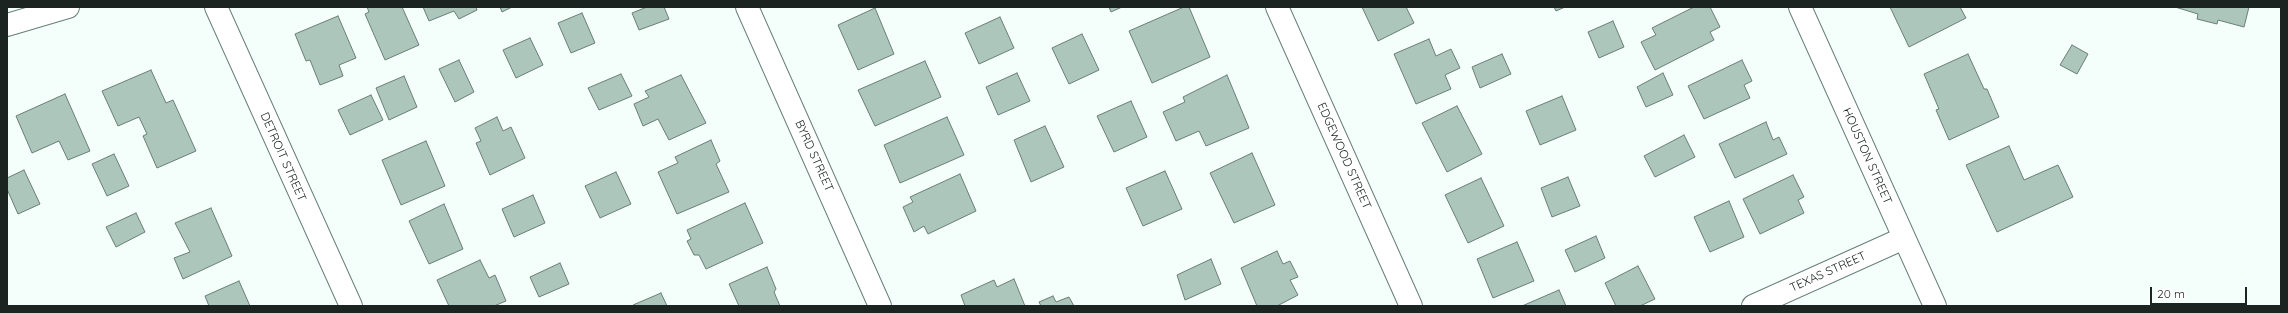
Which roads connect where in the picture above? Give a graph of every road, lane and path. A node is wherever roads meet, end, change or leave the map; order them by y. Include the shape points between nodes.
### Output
1 (68, 7) edge
2 (216, 7) edge
3 (747, 7) edge
4 (1277, 7) edge
5 (1800, 7) edge
6 (7, 25) edge
7 (1904, 238) junction
8 (350, 306) edge
9 (880, 306) edge
10 (1411, 306) edge
11 (1753, 306) edge
12 (1935, 306) edge

1 - 6 street
2 - 8 street, DETROIT STREET
3 - 9 street, BYRD STREET
4 - 10 street, EDGEWOOD STREET
5 - 7 street, HOUSTON STREET
7 - 11 street, TEXAS STREET
7 - 12 street, HOUSTON STREET

